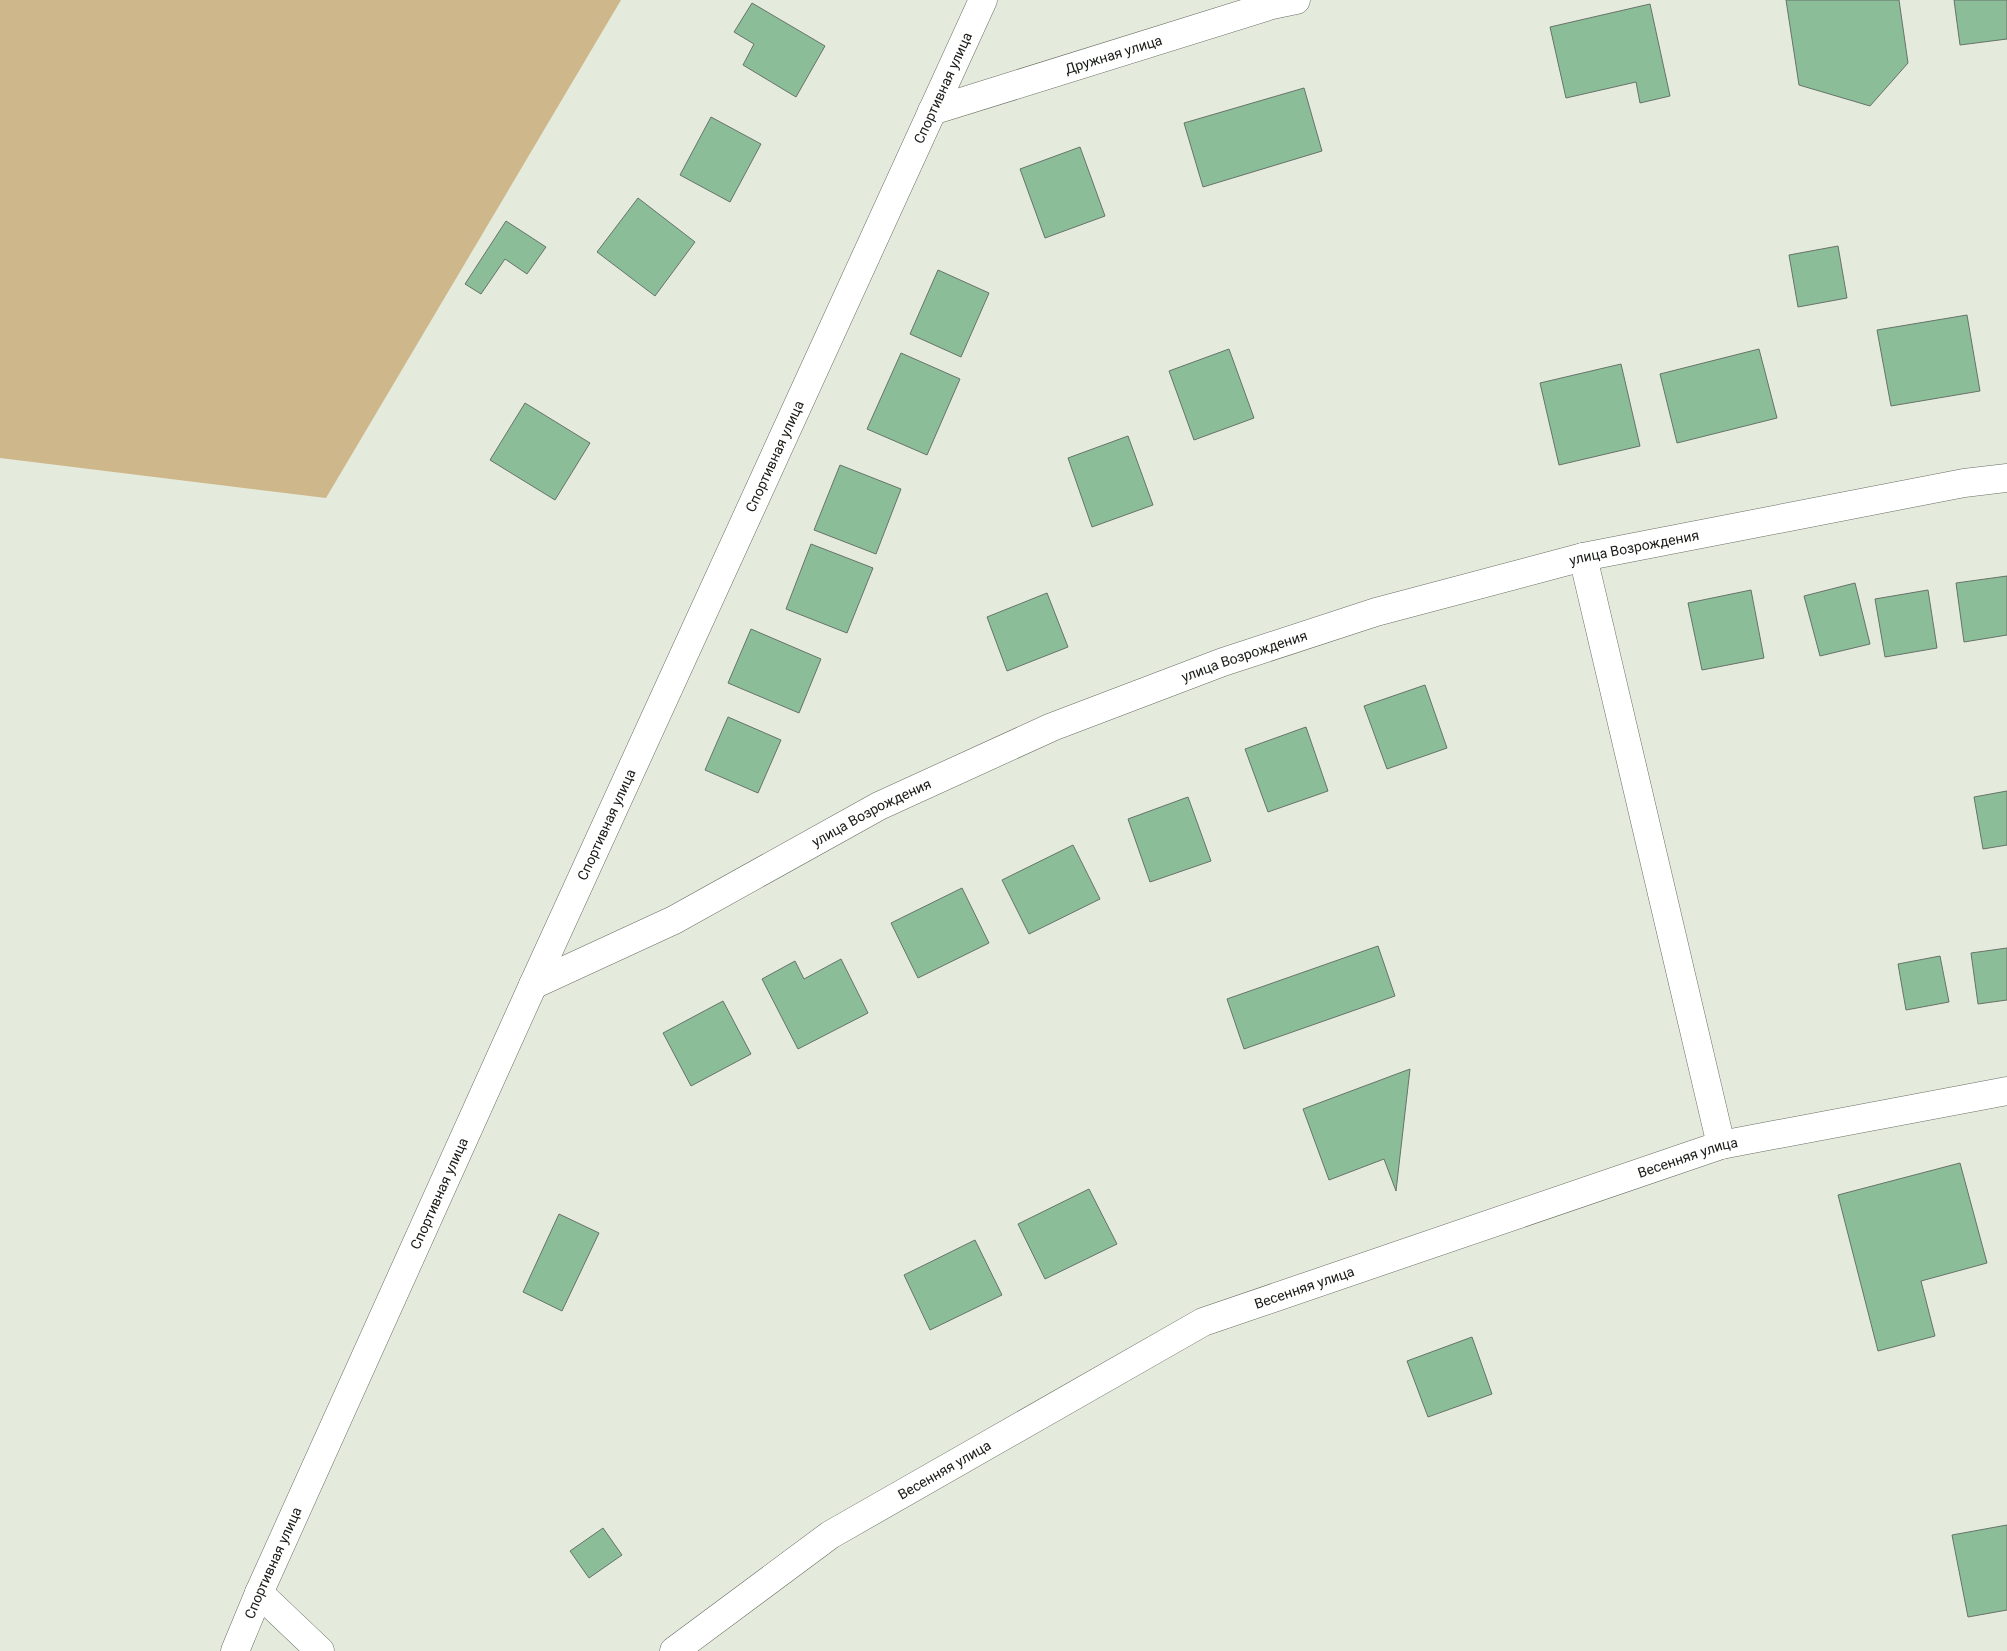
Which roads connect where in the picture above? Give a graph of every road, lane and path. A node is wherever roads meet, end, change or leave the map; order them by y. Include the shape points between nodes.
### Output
1 (983, 0) edge
2 (1296, 0) edge
3 (932, 111) junction
4 (2007, 478) edge
5 (1583, 557) junction
6 (533, 985) junction
7 (2007, 1091) edge
8 (1720, 1146) junction
9 (259, 1593) junction
10 (235, 1651) edge
11 (320, 1651) edge
12 (674, 1651) edge

1 - 3 street, Спортивная улица
2 - 3 street, Дружная улица
3 - 6 street, Спортивная улица
4 - 5 street, улица Возрождения via 1964,483
5 - 6 street, улица Возрождения via 1367,615 1223,662 1052,727 878,806 674,920
5 - 8 street
6 - 9 street, Спортивная улица
7 - 8 street, Весенняя улица
8 - 12 street, Весенняя улица via 1203,1322 830,1535
9 - 10 street, Спортивная улица
9 - 11 street

